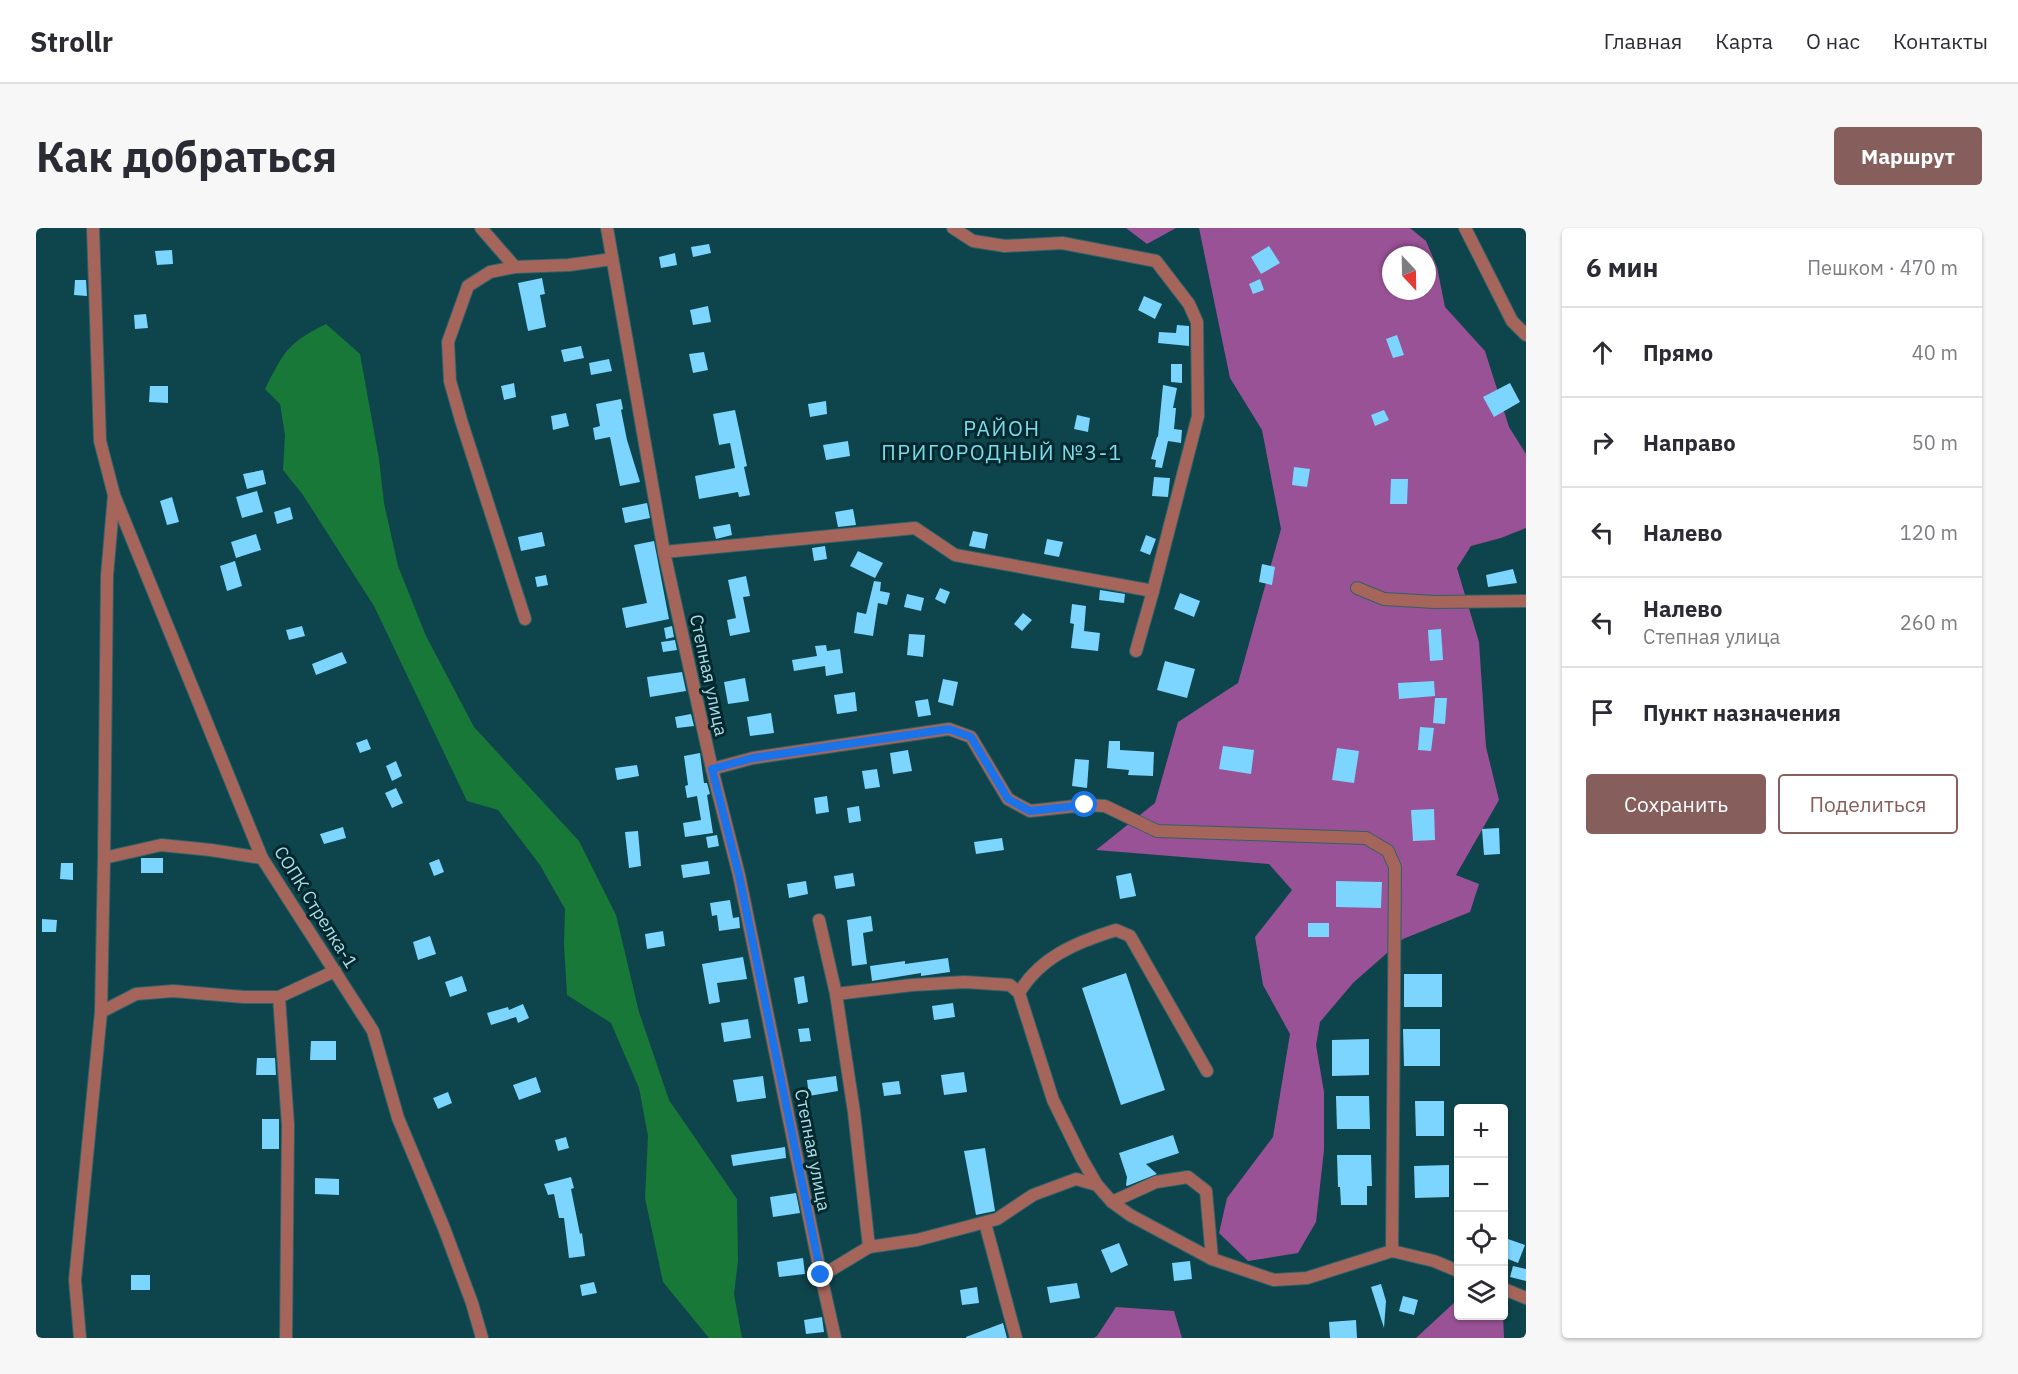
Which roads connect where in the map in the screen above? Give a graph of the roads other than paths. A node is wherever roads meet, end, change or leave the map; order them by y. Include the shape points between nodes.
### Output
1 (93, 228) edge
2 (481, 228) edge
3 (607, 228) edge
4 (953, 228) edge
5 (1465, 228) edge
6 (612, 259) junction
7 (515, 267) junction
8 (1526, 335) edge
9 (114, 495) junction
10 (664, 552) junction
11 (1356, 588) dead end
12 (1153, 591) junction
13 (1526, 602) edge
14 (525, 619) dead end
15 (1136, 651) dead end
16 (712, 769) junction
17 (104, 858) junction
18 (262, 858) junction
19 (819, 920) dead end
20 (335, 971) junction
21 (1019, 993) junction
22 (836, 994) junction
23 (279, 997) junction
24 (101, 1012) junction
25 (1207, 1071) dead end
26 (1097, 1185) junction
27 (1112, 1202) junction
28 (985, 1223) junction
29 (869, 1247) junction
30 (1392, 1251) junction
31 (1212, 1259) junction
32 (1454, 1269) edge
33 (821, 1275) junction
34 (1508, 1291) edge
35 (1526, 1298) edge
36 (80, 1338) edge
37 (286, 1338) edge
38 (482, 1338) edge
39 (835, 1338) edge
40 (1016, 1338) edge

1 - 9 street via 100,441
2 - 7 street
3 - 6 street, Степная улица
4 - 12 street via 973,241 1005,246 1062,243 1156,261 1189,304 1197,322 1198,416
5 - 8 street via 1512,321
6 - 7 street
6 - 10 street, Степная улица
7 - 14 street via 490,272 468,286 448,342 450,381 458,410
9 - 17 street via 107,576
9 - 18 street, СОПК Стрелка-1
10 - 12 street via 915,528 955,555
10 - 16 street, Степная улица
11 - 13 street via 1384,599
12 - 15 street
16 - 30 street via 753,758 949,729 971,737 1008,799 1030,811 1105,806 1157,831 1366,838 1388,851 1395,867
16 - 33 street, Степная улица via 739,875
17 - 18 street via 161,845
17 - 24 street
18 - 20 street, СОПК Стрелка-1
19 - 22 street
20 - 23 street
20 - 38 street, СОПК Стрелка-1 via 373,1031 398,1118 444,1228
21 - 22 street via 1010,985 965,982
21 - 25 street via 1043,963 1070,947 1116,930 1130,936
21 - 26 street via 1053,1100
22 - 29 street
23 - 24 street via 173,991 136,994
23 - 37 street via 288,1125
24 - 36 street via 75,1280
26 - 27 street
26 - 28 street via 1076,1179 1033,1195 998,1219
27 - 31 street
27 - 31 street via 1156,1182 1188,1177 1206,1191
28 - 29 street via 918,1240
28 - 40 street
29 - 33 street
30 - 31 street via 1307,1278 1274,1280
30 - 32 street
33 - 39 street, Степная улица
34 - 35 street

